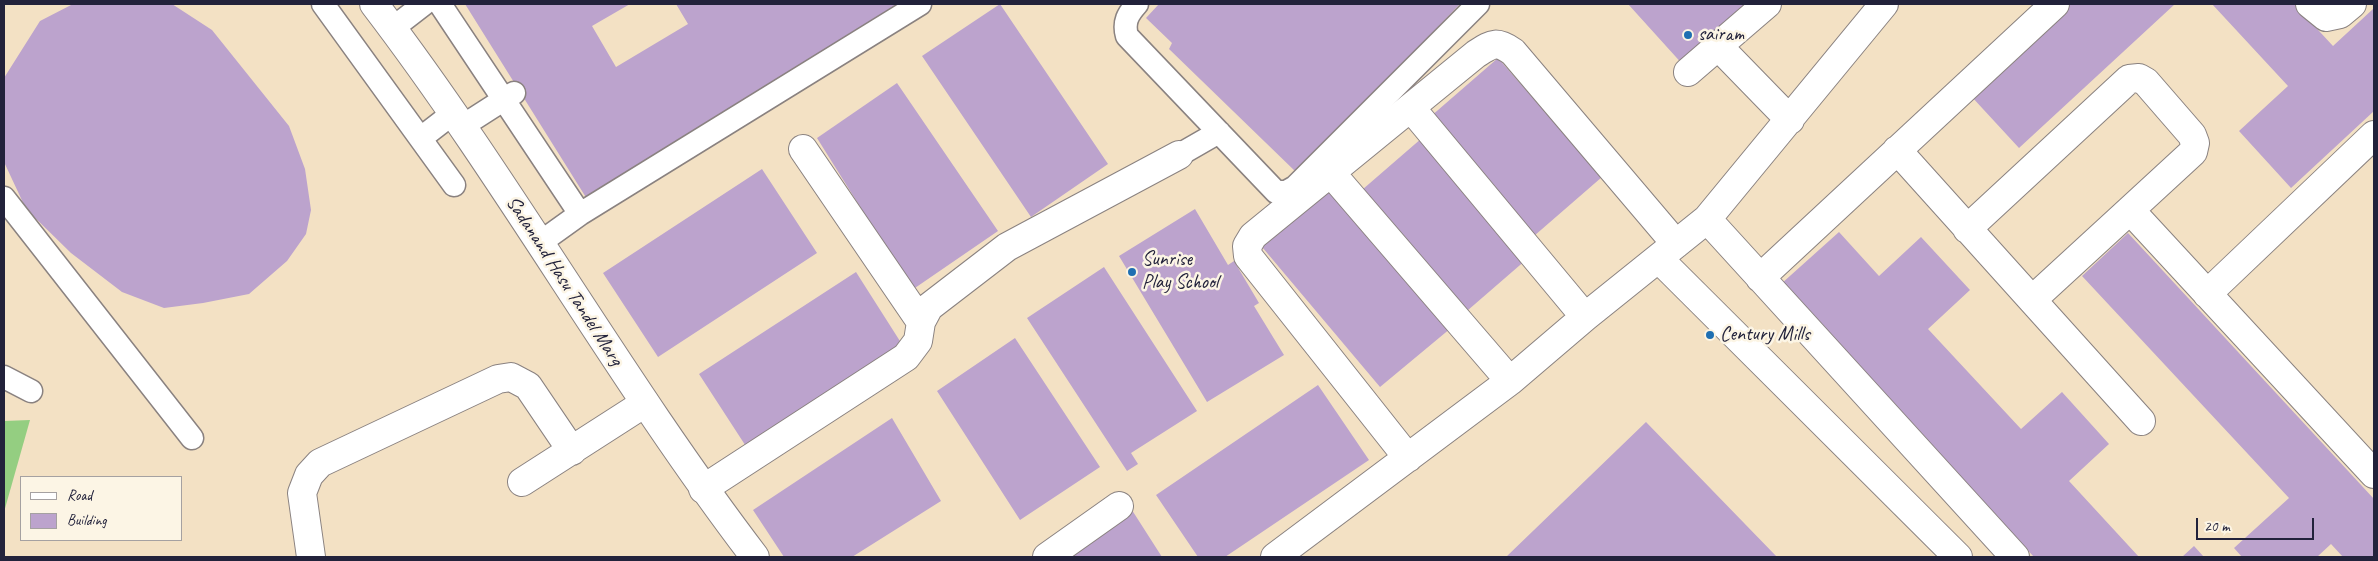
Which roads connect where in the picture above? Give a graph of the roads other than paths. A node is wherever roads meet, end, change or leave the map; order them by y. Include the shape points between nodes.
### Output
1 (323, 4) edge
2 (374, 4) edge
3 (424, 4) edge
4 (440, 4) edge
5 (920, 4) edge
6 (1137, 4) edge
7 (1478, 4) edge
8 (1767, 4) edge
9 (1884, 4) edge
10 (2055, 4) edge
11 (2310, 4) edge
12 (2352, 4) edge
13 (393, 28) junction
14 (1718, 46) junction
15 (1688, 72) dead end
16 (508, 96) junction
17 (1411, 108) junction
18 (457, 120) junction
19 (1790, 120) junction
20 (1219, 132) junction
21 (2374, 135) edge
22 (421, 138) junction
23 (803, 149) dead end
24 (1897, 150) junction
25 (1179, 155) joint
26 (1331, 173) junction
27 (454, 185) dead end
28 (4, 198) edge
29 (2130, 210) junction
30 (580, 214) junction
31 (1707, 219) junction
32 (1967, 229) junction
33 (540, 242) junction
34 (1668, 251) junction
35 (1760, 278) junction
36 (2207, 294) junction
37 (2032, 300) junction
38 (1584, 317) junction
39 (920, 322) junction
40 (4, 377) edge
41 (1510, 382) junction
42 (31, 391) dead end
43 (645, 403) junction
44 (2141, 422) dead end
45 (192, 438) dead end
46 (572, 451) junction
47 (1408, 458) junction
48 (2374, 474) edge
49 (522, 482) dead end
50 (703, 489) junction
51 (1119, 506) dead end
52 (311, 557) edge
53 (755, 557) edge
54 (1047, 557) edge
55 (1275, 557) edge
56 (1958, 557) edge
57 (2015, 557) edge

1 - 22 lane
2 - 13 street, Sadanand Hasu Tandel Marg
3 - 13 lane
4 - 16 lane
5 - 30 lane
6 - 20 lane via 1124,25 1127,36
7 - 20 lane via 1295,187 1286,192 1276,192
8 - 14 street
9 - 19 street
10 - 24 street
11 - 12 street via 2326,17 2340,14
13 - 18 street, Sadanand Hasu Tandel Marg
14 - 15 street
14 - 19 street
16 - 18 lane
16 - 30 lane
17 - 26 street
17 - 34 street via 1476,54 1492,44 1503,45 1513,52
17 - 38 street
18 - 22 lane
18 - 33 street, Sadanand Hasu Tandel Marg
19 - 31 street
20 - 25 lane
21 - 36 street
22 - 27 lane
23 - 39 street
24 - 32 street
24 - 35 street
25 - 39 street via 1007,248 930,307
26 - 41 street
26 - 47 street via 1253,236 1247,246 1248,256
28 - 45 lane
29 - 32 street via 2192,152 2195,143 2192,135 2139,78 2129,79
29 - 36 street
29 - 37 street
30 - 33 lane
31 - 34 street
31 - 35 street
32 - 37 street
33 - 43 street, Sadanand Hasu Tandel Marg
34 - 38 street
34 - 56 street
35 - 57 street
36 - 48 street
37 - 44 street
38 - 41 street
39 - 50 street via 918,340 906,357
40 - 42 lane
41 - 47 street
43 - 46 street
43 - 50 street, Sadanand Hasu Tandel Marg
46 - 49 street
46 - 52 street via 528,386 511,377 498,379 320,463 309,475 302,493
47 - 55 street
50 - 53 street, Sadanand Hasu Tandel Marg
51 - 54 street

